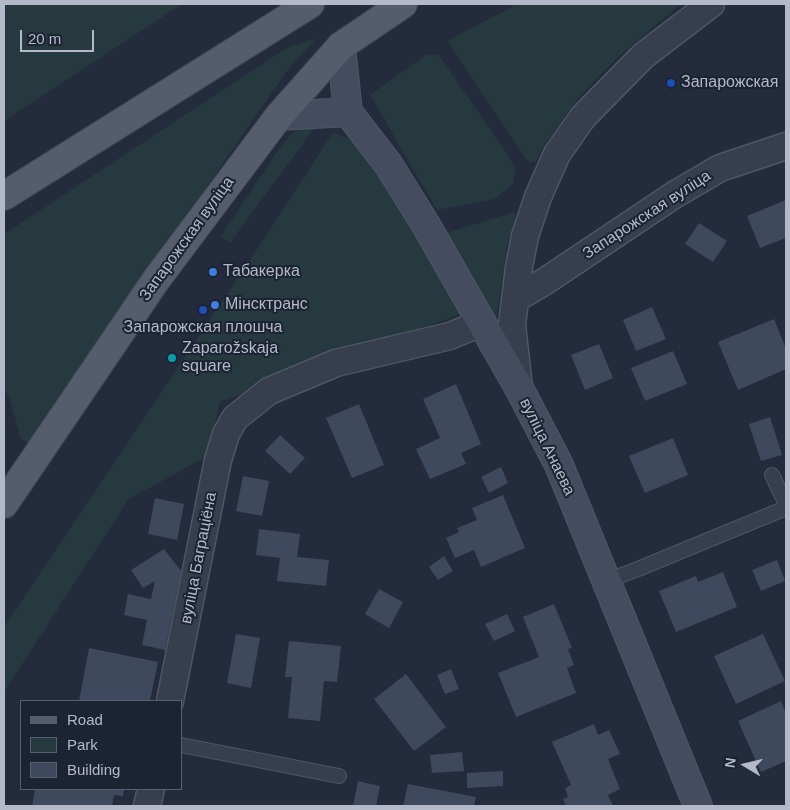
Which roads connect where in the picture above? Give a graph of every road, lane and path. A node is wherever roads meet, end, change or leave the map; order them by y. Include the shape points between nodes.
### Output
1 (310, 4) edge
2 (403, 4) edge
3 (711, 4) edge
4 (341, 46) junction
5 (348, 112) junction
6 (279, 116) junction
7 (786, 146) edge
8 (4, 196) edge
9 (515, 299) junction
10 (482, 325) junction
11 (519, 388) junction
12 (772, 476) dead end
13 (4, 504) edge
14 (786, 504) edge
15 (786, 508) edge
16 (606, 581) junction
17 (170, 700) edge
18 (182, 745) edge
19 (339, 776) dead end
20 (151, 790) edge
21 (148, 806) edge
22 (698, 806) edge

1 - 8 main road
2 - 4 main road, Запарожская вуліца
3 - 9 street via 643,56 583,118 557,154 524,236
4 - 5 street
4 - 6 main road, Запарожская вуліца
5 - 6 street
5 - 10 street, вуліца Анаева via 426,225
6 - 13 main road, Запарожская вуліца via 156,280
7 - 9 street, Запарожская вуліца via 720,168
9 - 11 street via 512,324
10 - 11 street, вуліца Анаева
10 - 17 street, вуліца Баграціёна via 450,336 336,363 270,391 235,418 218,460
11 - 16 street, вуліца Анаева via 559,465
12 - 14 lane
15 - 16 lane
16 - 22 street, вуліца Анаева
18 - 19 lane
20 - 21 street

